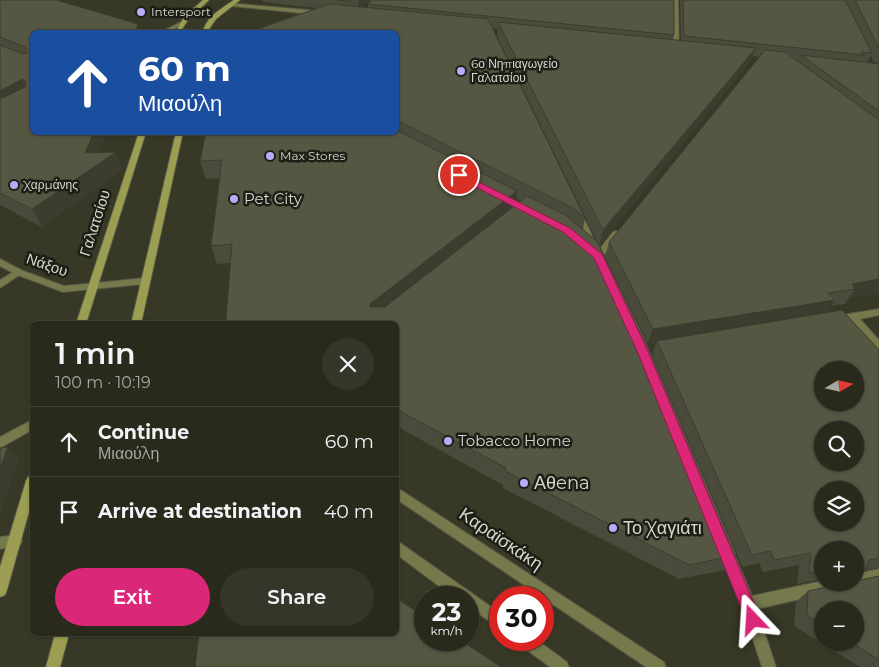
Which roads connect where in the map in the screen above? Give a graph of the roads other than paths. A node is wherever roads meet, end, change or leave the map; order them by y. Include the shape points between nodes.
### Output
1 (206, 0) edge
2 (675, 0) edge
3 (234, 2) edge
4 (665, 7) edge
5 (674, 8) junction
6 (322, 14) edge
7 (181, 24) junction
8 (168, 30) edge
9 (179, 30) edge
10 (206, 30) edge
11 (666, 50) edge
12 (676, 51) junction
13 (685, 52) edge
14 (142, 135) edge
15 (179, 135) edge
16 (572, 203) edge
17 (623, 226) edge
18 (579, 240) edge
19 (600, 261) junction
20 (0, 262) edge
21 (18, 272) junction
22 (145, 281) junction
23 (0, 285) edge
24 (94, 287) junction
25 (879, 312) edge
26 (852, 317) junction
27 (82, 321) edge
28 (137, 321) edge
29 (824, 322) edge
30 (879, 346) edge
31 (30, 426) edge
32 (0, 443) edge
33 (30, 488) edge
34 (399, 494) edge
35 (15, 541) junction
36 (722, 541) edge
37 (0, 543) edge
38 (399, 548) edge
39 (879, 576) edge
40 (864, 579) edge
41 (451, 586) edge
42 (814, 589) edge
43 (0, 590) edge
44 (748, 604) junction
45 (61, 636) edge
46 (540, 651) edge
47 (53, 667) edge
48 (562, 667) edge
49 (659, 667) edge
50 (769, 667) edge

1 - 7 main road
2 - 5 street
3 - 6 street
3 - 10 main road via 210,22
4 - 5 street
5 - 12 street
7 - 8 street
7 - 9 main road
11 - 12 street
12 - 13 street
14 - 24 main road, Γαλατσίου
15 - 22 main road
16 - 19 street
17 - 19 street
18 - 19 street
20 - 21 street, Νάξου
21 - 23 street
21 - 24 street, Νάξου via 63,289
22 - 24 street, Νάξου
22 - 28 main road
24 - 27 main road, Γαλατσίου
25 - 26 street
26 - 29 street
26 - 30 street
31 - 32 street
33 - 35 main road
34 - 49 street, Καραϊσκάκη
35 - 37 street
35 - 43 main road
36 - 44 street
38 - 41 street
39 - 40 street
42 - 44 street
44 - 50 street
45 - 47 main road
46 - 48 street

